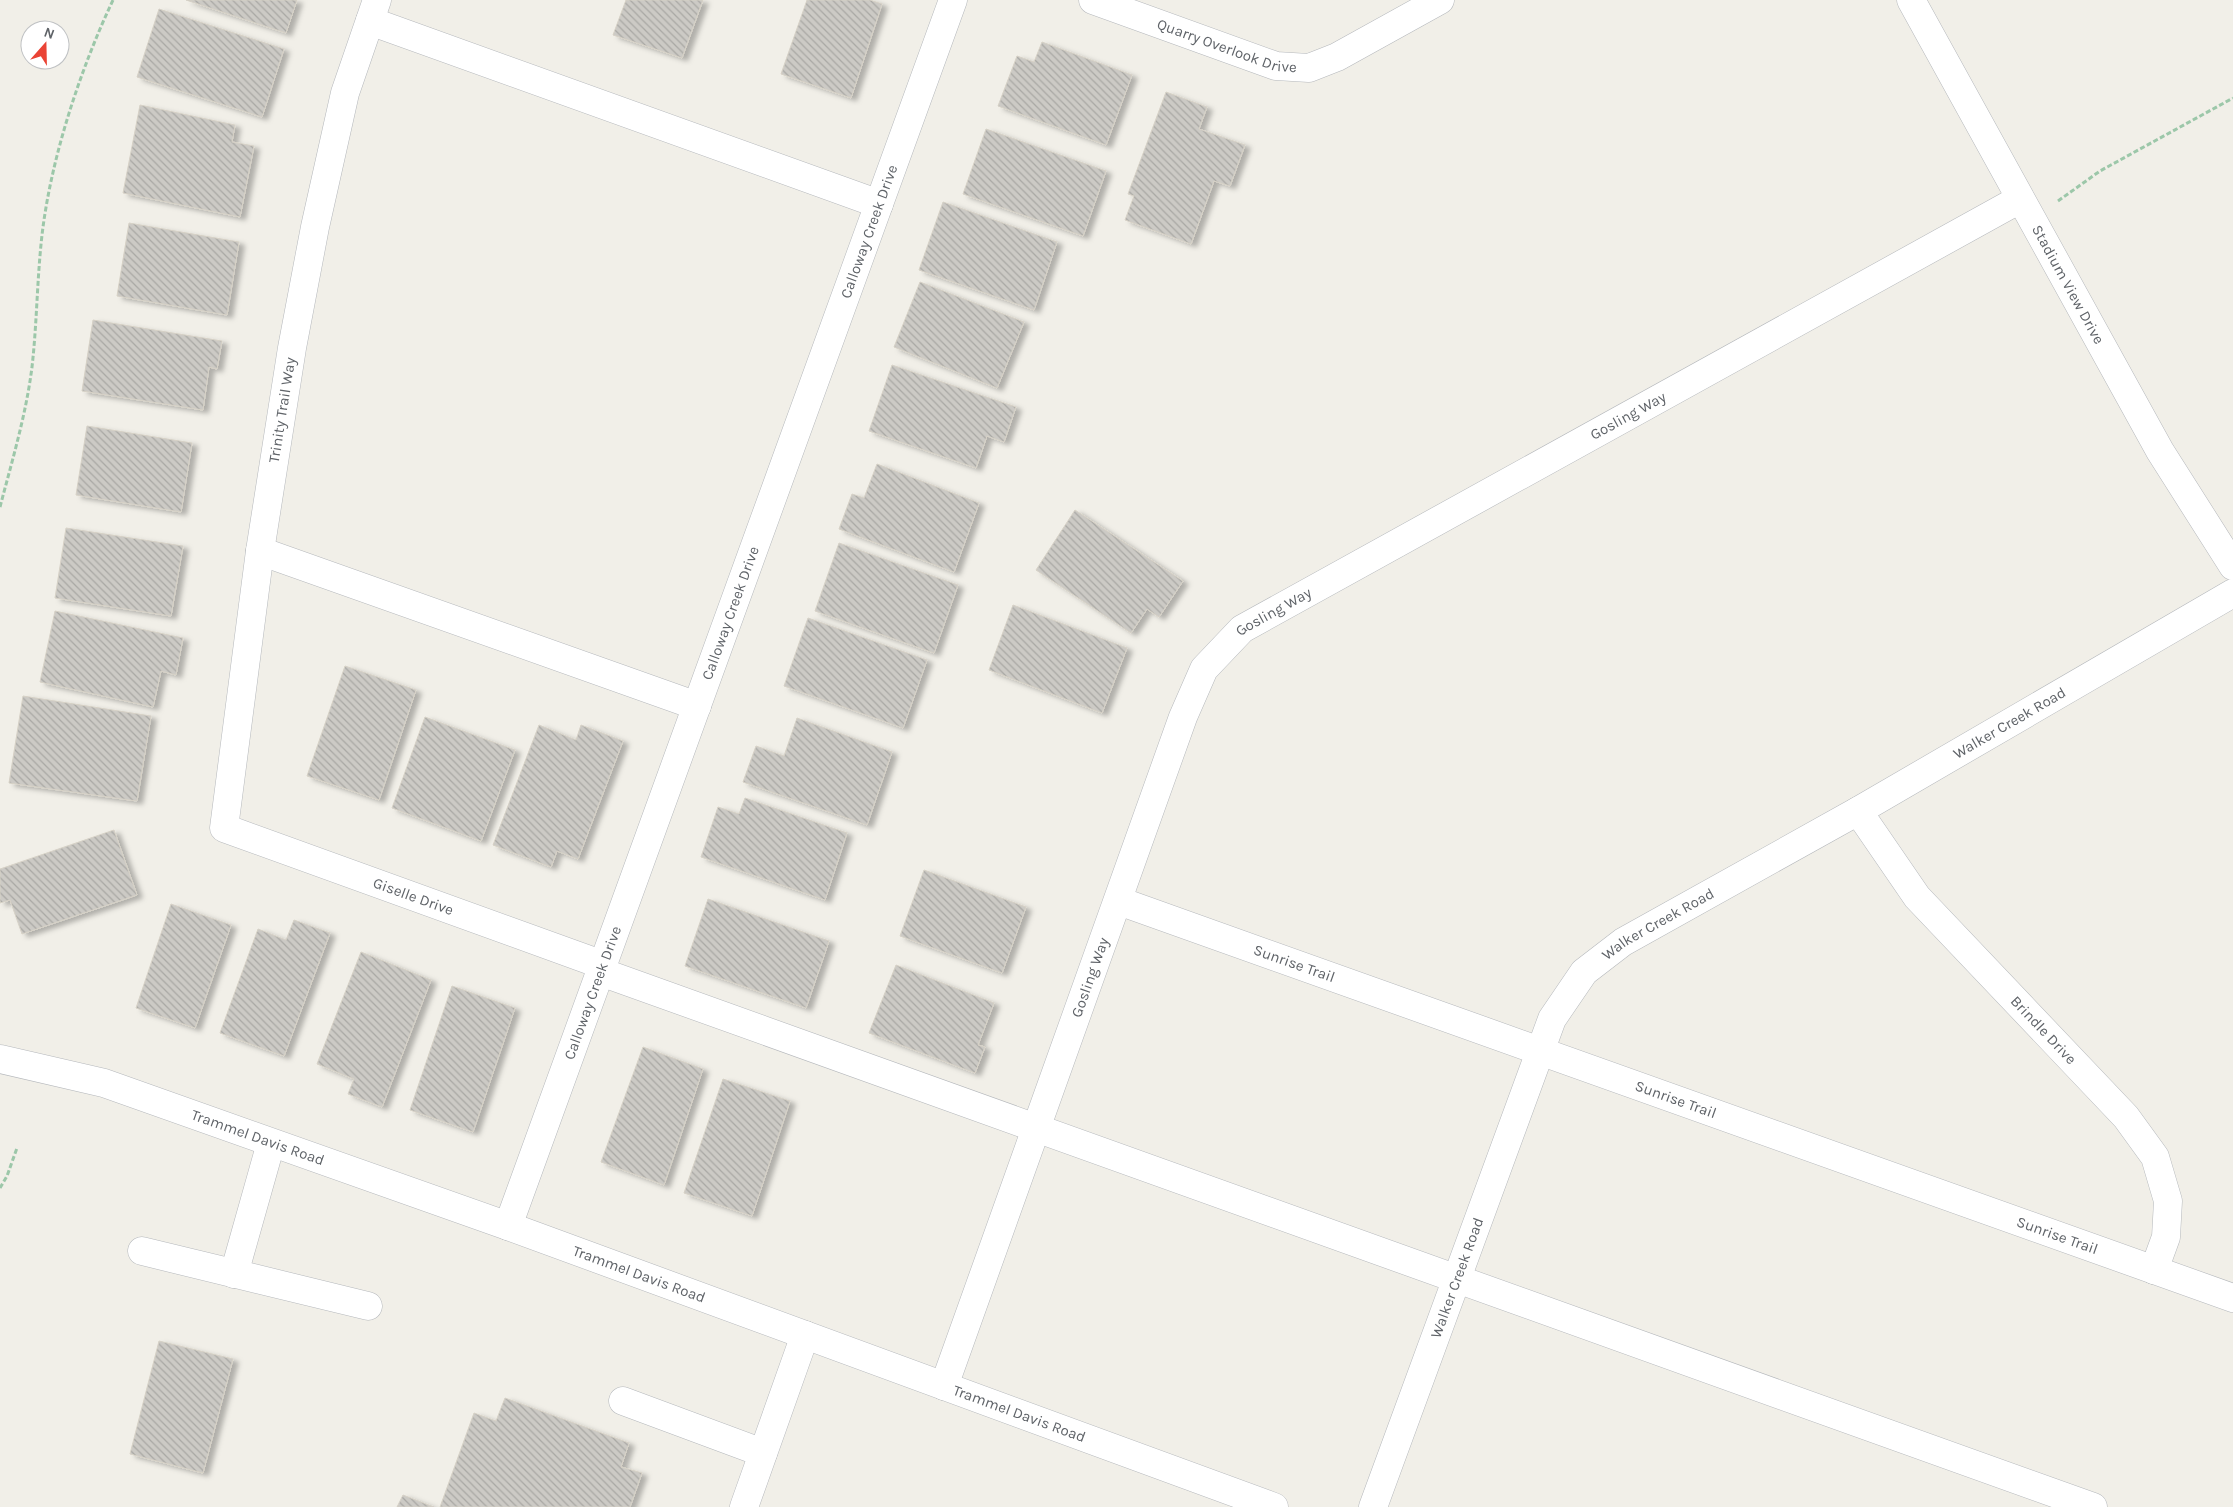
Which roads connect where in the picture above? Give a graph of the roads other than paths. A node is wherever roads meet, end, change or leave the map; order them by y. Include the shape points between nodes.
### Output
1 (953, 0) edge
2 (1093, 0) edge
3 (1440, 0) edge
4 (1911, 0) edge
5 (374, 10) edge
6 (879, 204) junction
7 (2026, 207) junction
8 (260, 551) junction
9 (2233, 566) edge
10 (2233, 593) edge
11 (697, 706) junction
12 (1858, 811) junction
13 (224, 828) joint
14 (1119, 901) junction
15 (602, 968) junction
16 (1541, 1051) junction
17 (0, 1059) edge
18 (1038, 1128) junction
19 (272, 1143) junction
20 (508, 1226) junction
21 (142, 1251) dead end
22 (2154, 1270) junction
23 (234, 1274) junction
24 (1457, 1279) junction
25 (2233, 1298) edge
26 (368, 1306) dead end
27 (805, 1335) junction
28 (944, 1386) junction
29 (623, 1401) dead end
30 (763, 1453) junction
31 (744, 1507) edge
32 (1274, 1507) edge
33 (1373, 1507) edge
34 (2092, 1507) edge

1 - 6 street, Calloway Creek Drive
2 - 3 street, Quarry Overlook Drive via 1276,66 1309,68 1337,57
4 - 7 street, Stadium View Drive
5 - 6 street
5 - 8 street, Trinity Trail Way via 345,93 315,227
6 - 11 street, Calloway Creek Drive
7 - 9 street, Stadium View Drive via 2160,451
7 - 14 street, Gosling Way via 1242,629 1204,669 1183,717
8 - 11 street
8 - 13 street, Trinity Trail Way
10 - 12 street, Walker Creek Road
11 - 15 street, Calloway Creek Drive
12 - 16 street, Walker Creek Road via 1623,942 1584,972 1552,1019
12 - 22 street, Brindle Drive via 1917,898 2126,1117 2155,1157 2168,1201 2166,1237
13 - 15 street, Giselle Drive
14 - 16 street, Sunrise Trail
14 - 18 street, Gosling Way
15 - 18 street, Giselle Drive
15 - 20 street, Calloway Creek Drive
16 - 22 street, Sunrise Trail
16 - 24 street, Walker Creek Road
17 - 19 street, Trammel Davis Road via 104,1083
18 - 24 street, Giselle Drive
18 - 28 street, Gosling Way
19 - 20 street, Trammel Davis Road
19 - 23 street
20 - 27 street, Trammel Davis Road
21 - 23 street
22 - 25 street, Sunrise Trail
23 - 26 street
24 - 33 street, Walker Creek Road
24 - 34 street, Giselle Drive
27 - 28 street, Trammel Davis Road
27 - 30 street
28 - 32 street, Trammel Davis Road
29 - 30 street
30 - 31 street

